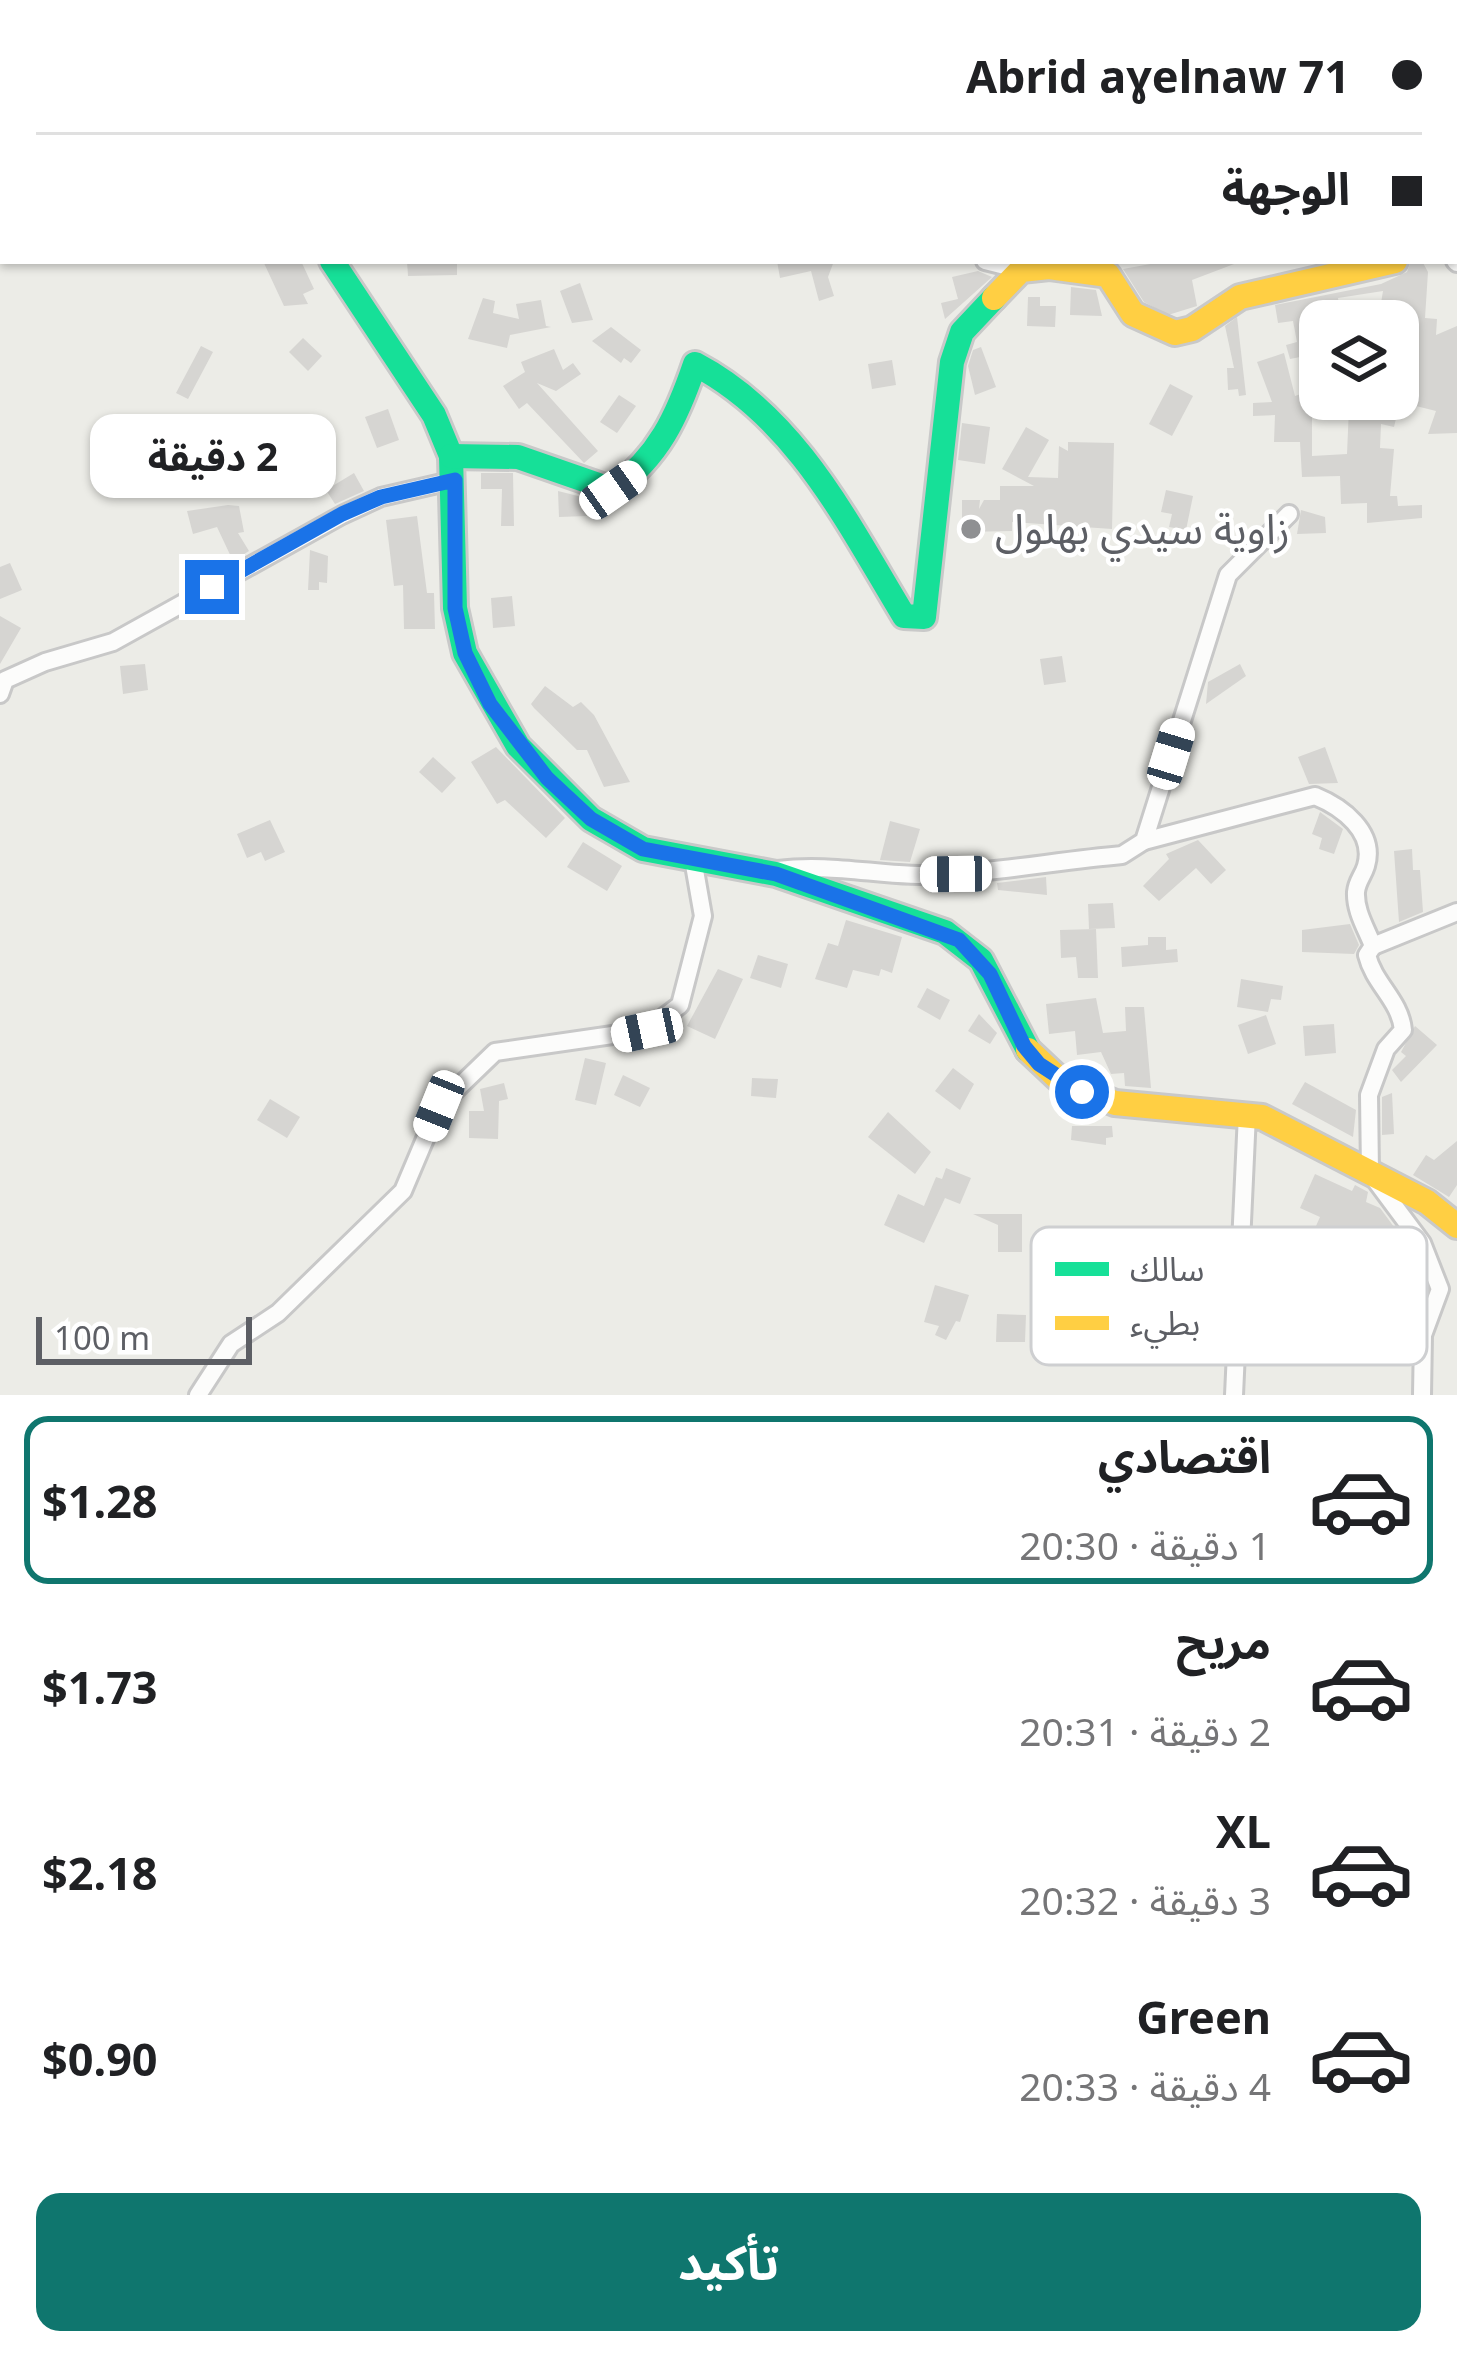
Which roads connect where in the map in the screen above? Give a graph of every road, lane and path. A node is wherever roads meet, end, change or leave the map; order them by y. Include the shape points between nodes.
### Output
1 (334, 264) edge
2 (997, 264) edge
3 (1388, 264) edge
4 (1021, 270) junction
5 (453, 468) junction
6 (1289, 514) dead end
7 (0, 694) edge
8 (1144, 841) junction
9 (693, 859) junction
10 (765, 872) junction
11 (1457, 911) edge
12 (1373, 946) junction
13 (1247, 1114) junction
14 (1370, 1173) junction
15 (1457, 1226) edge
16 (1242, 1227) edge
17 (1410, 1227) edge
18 (1427, 1256) edge
19 (1427, 1324) edge
20 (1235, 1365) edge
21 (1422, 1365) edge
22 (198, 1395) edge
23 (1234, 1395) edge
24 (1422, 1395) edge

1 - 5 main road via 434,415
2 - 4 street
3 - 4 main road via 1359,277 1239,297 1172,334 1124,307 1108,275
4 - 5 main road via 962,332 952,362 924,617 904,616 837,507 750,395 694,364 673,428 613,490 518,457
5 - 7 street via 342,514 113,642 5,680
5 - 9 main road via 458,627 490,704 518,746 591,819 643,849
6 - 8 street via 1228,575
8 - 10 street via 1122,855 956,874 881,875 821,864
8 - 12 street via 1315,796 1339,806 1367,844 1357,908
9 - 10 main road
9 - 22 street via 703,916 680,1005 647,1030 495,1052 439,1106 403,1191 278,1313 231,1344
10 - 13 main road via 959,940 990,974 1024,1046 1082,1092 1130,1105
11 - 12 street
12 - 14 street via 1366,955 1371,973 1401,1012 1403,1030 1386,1049 1369,1095
13 - 14 main road
13 - 16 street
14 - 15 main road
14 - 17 street
18 - 19 street via 1440,1289
20 - 23 street
21 - 24 street

